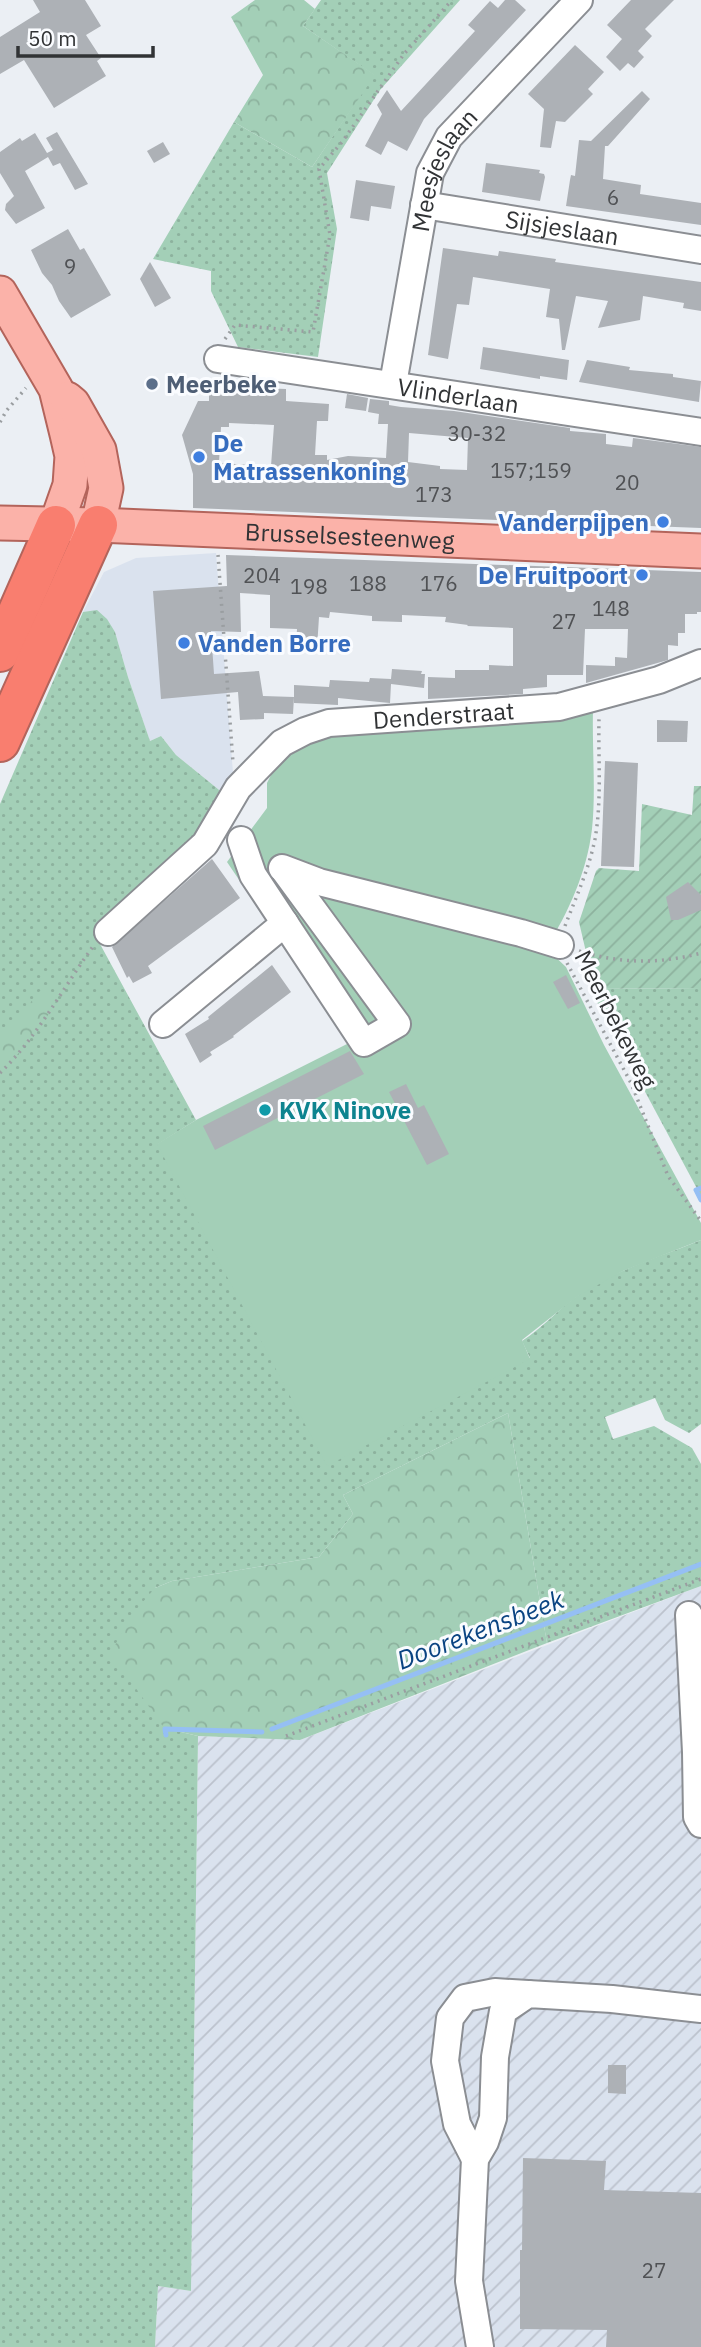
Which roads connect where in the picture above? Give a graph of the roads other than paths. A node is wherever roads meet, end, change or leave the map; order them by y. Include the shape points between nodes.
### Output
1 (579, 0) edge
2 (424, 205) junction
3 (701, 250) edge
4 (0, 293) edge
5 (218, 353) road end
6 (393, 384) junction
7 (54, 385) junction
8 (701, 432) edge
9 (0, 523) edge
10 (56, 525) junction
11 (98, 525) junction
12 (701, 551) edge
13 (0, 652) edge
14 (701, 663) edge
15 (0, 742) edge
16 (221, 819) junction
17 (241, 840) junction
18 (284, 870) junction
19 (285, 923) junction
20 (108, 932) road end
21 (560, 945) road end
22 (163, 1024) dead end
23 (689, 1615) dead end
24 (701, 1824) edge
25 (528, 1994) junction
26 (701, 2009) edge
27 (475, 2159) junction
28 (480, 2347) edge

1 - 2 street, Meesjeslaan via 449,136 430,173
2 - 3 street, Sijsjeslaan
2 - 6 street, Meesjeslaan
4 - 7 main road
5 - 6 street, Vlinderlaan
6 - 8 street, Vlinderlaan
7 - 10 main road via 72,456 70,485
7 - 11 main road via 74,404 99,450 106,488
9 - 10 main road, Brusselsesteenweg
10 - 11 main road, Brusselsesteenweg
10 - 13 highway
11 - 12 main road, Brusselsesteenweg
11 - 15 highway
14 - 16 street, Denderstraat via 659,680 559,707 329,723 282,743 238,788
16 - 17 street
16 - 20 street, Denderstraat via 205,844
17 - 18 street
17 - 19 street via 253,875
18 - 19 street via 397,1024 365,1043
18 - 21 street
19 - 22 street
23 - 24 street via 697,1818
25 - 26 street
25 - 27 street via 503,2011 495,2057 493,2118
25 - 27 street via 495,1992 465,1998 450,2018 445,2061 457,2124
27 - 28 street via 469,2281

